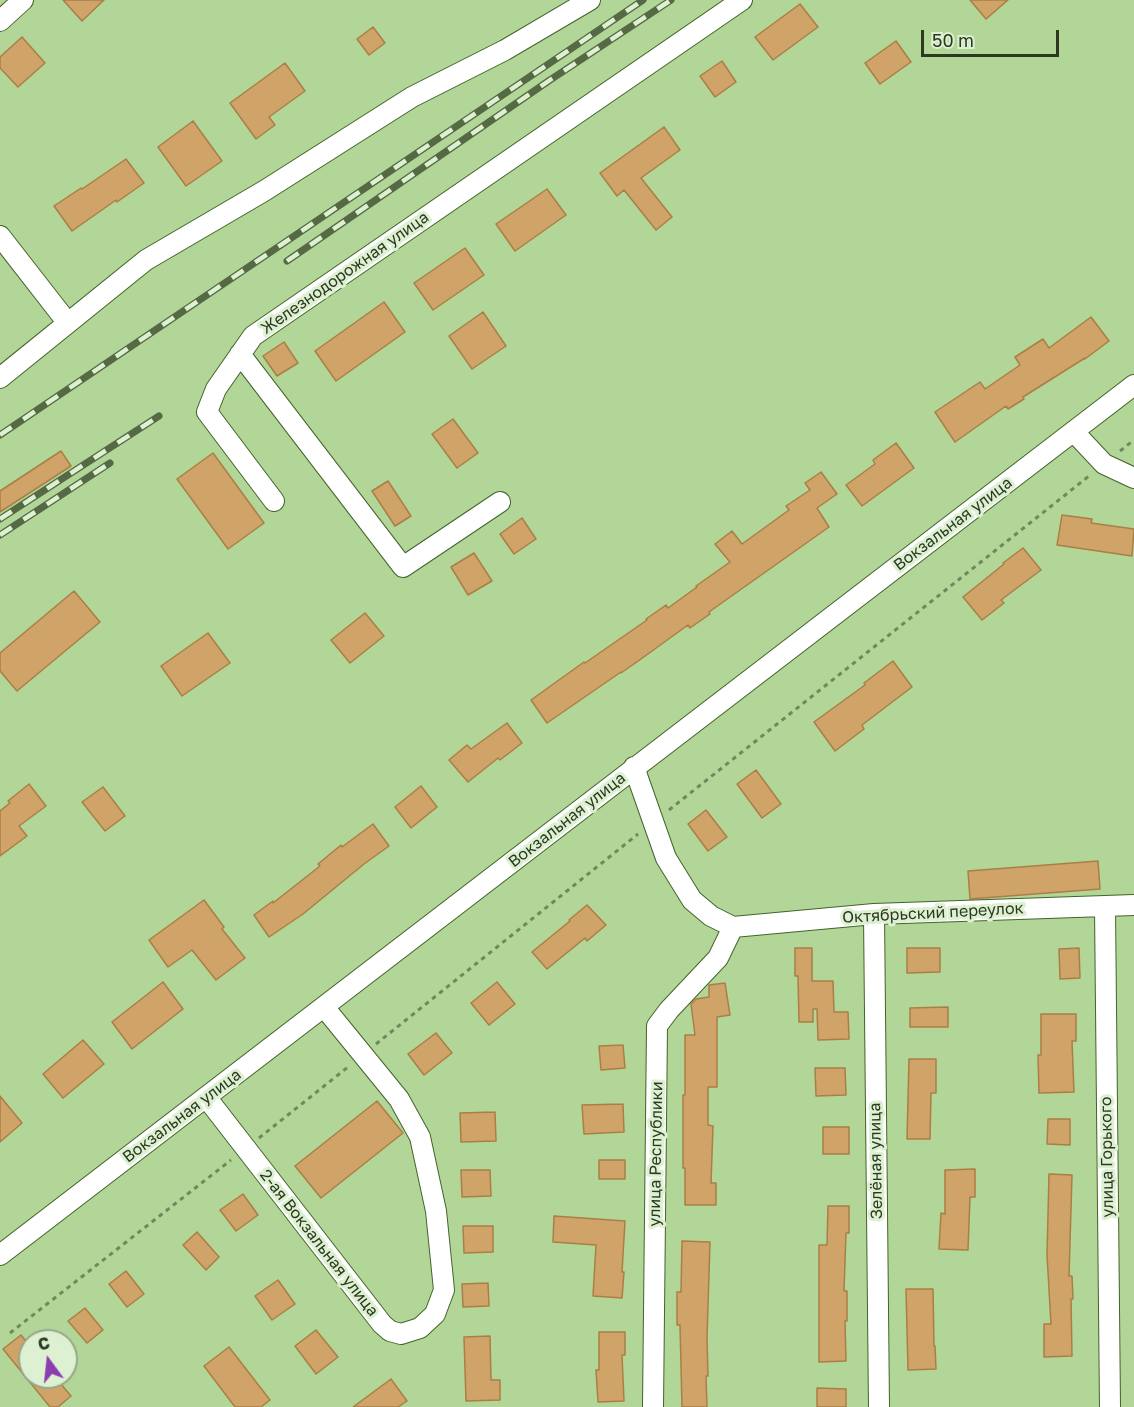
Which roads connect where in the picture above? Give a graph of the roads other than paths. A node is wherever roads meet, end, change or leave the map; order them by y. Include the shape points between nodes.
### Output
1 (23, 0) edge
2 (590, 0) edge
3 (742, 0) edge
4 (0, 21) edge
5 (0, 236) edge
6 (67, 322) junction
7 (240, 354) junction
8 (0, 378) edge
9 (1134, 385) edge
10 (1074, 432) junction
11 (1134, 478) edge
12 (274, 501) dead end
13 (501, 502) dead end
14 (634, 767) junction
15 (1134, 905) edge
16 (1105, 907) junction
17 (874, 914) junction
18 (733, 927) junction
19 (324, 1006) junction
20 (206, 1097) junction
21 (0, 1255) edge
22 (653, 1407) edge
23 (879, 1407) edge
24 (1110, 1407) edge

1 - 4 street
2 - 6 street via 412,97 146,260
3 - 7 street, Железнодорожная улица via 253,336
5 - 6 street
6 - 8 street
7 - 12 street, Железнодорожная улица via 216,389 207,412
7 - 13 street via 403,567
9 - 10 street, Вокзальная улица
10 - 11 street via 1104,464
10 - 14 street, Вокзальная улица
14 - 18 street via 666,858 692,900
14 - 19 street, Вокзальная улица
15 - 16 street, Октябрьский переулок
16 - 17 street, Октябрьский переулок
16 - 24 street, улица Горького
17 - 18 street, Октябрьский переулок
17 - 23 street, Зелёная улица
18 - 22 street, улица Республики via 718,958 657,1026
19 - 20 street, Вокзальная улица
19 - 20 street, 2-ая Вокзальная улица via 399,1099 420,1137 436,1211 444,1290 435,1314 420,1328 401,1334 382,1324
20 - 21 street, Вокзальная улица

